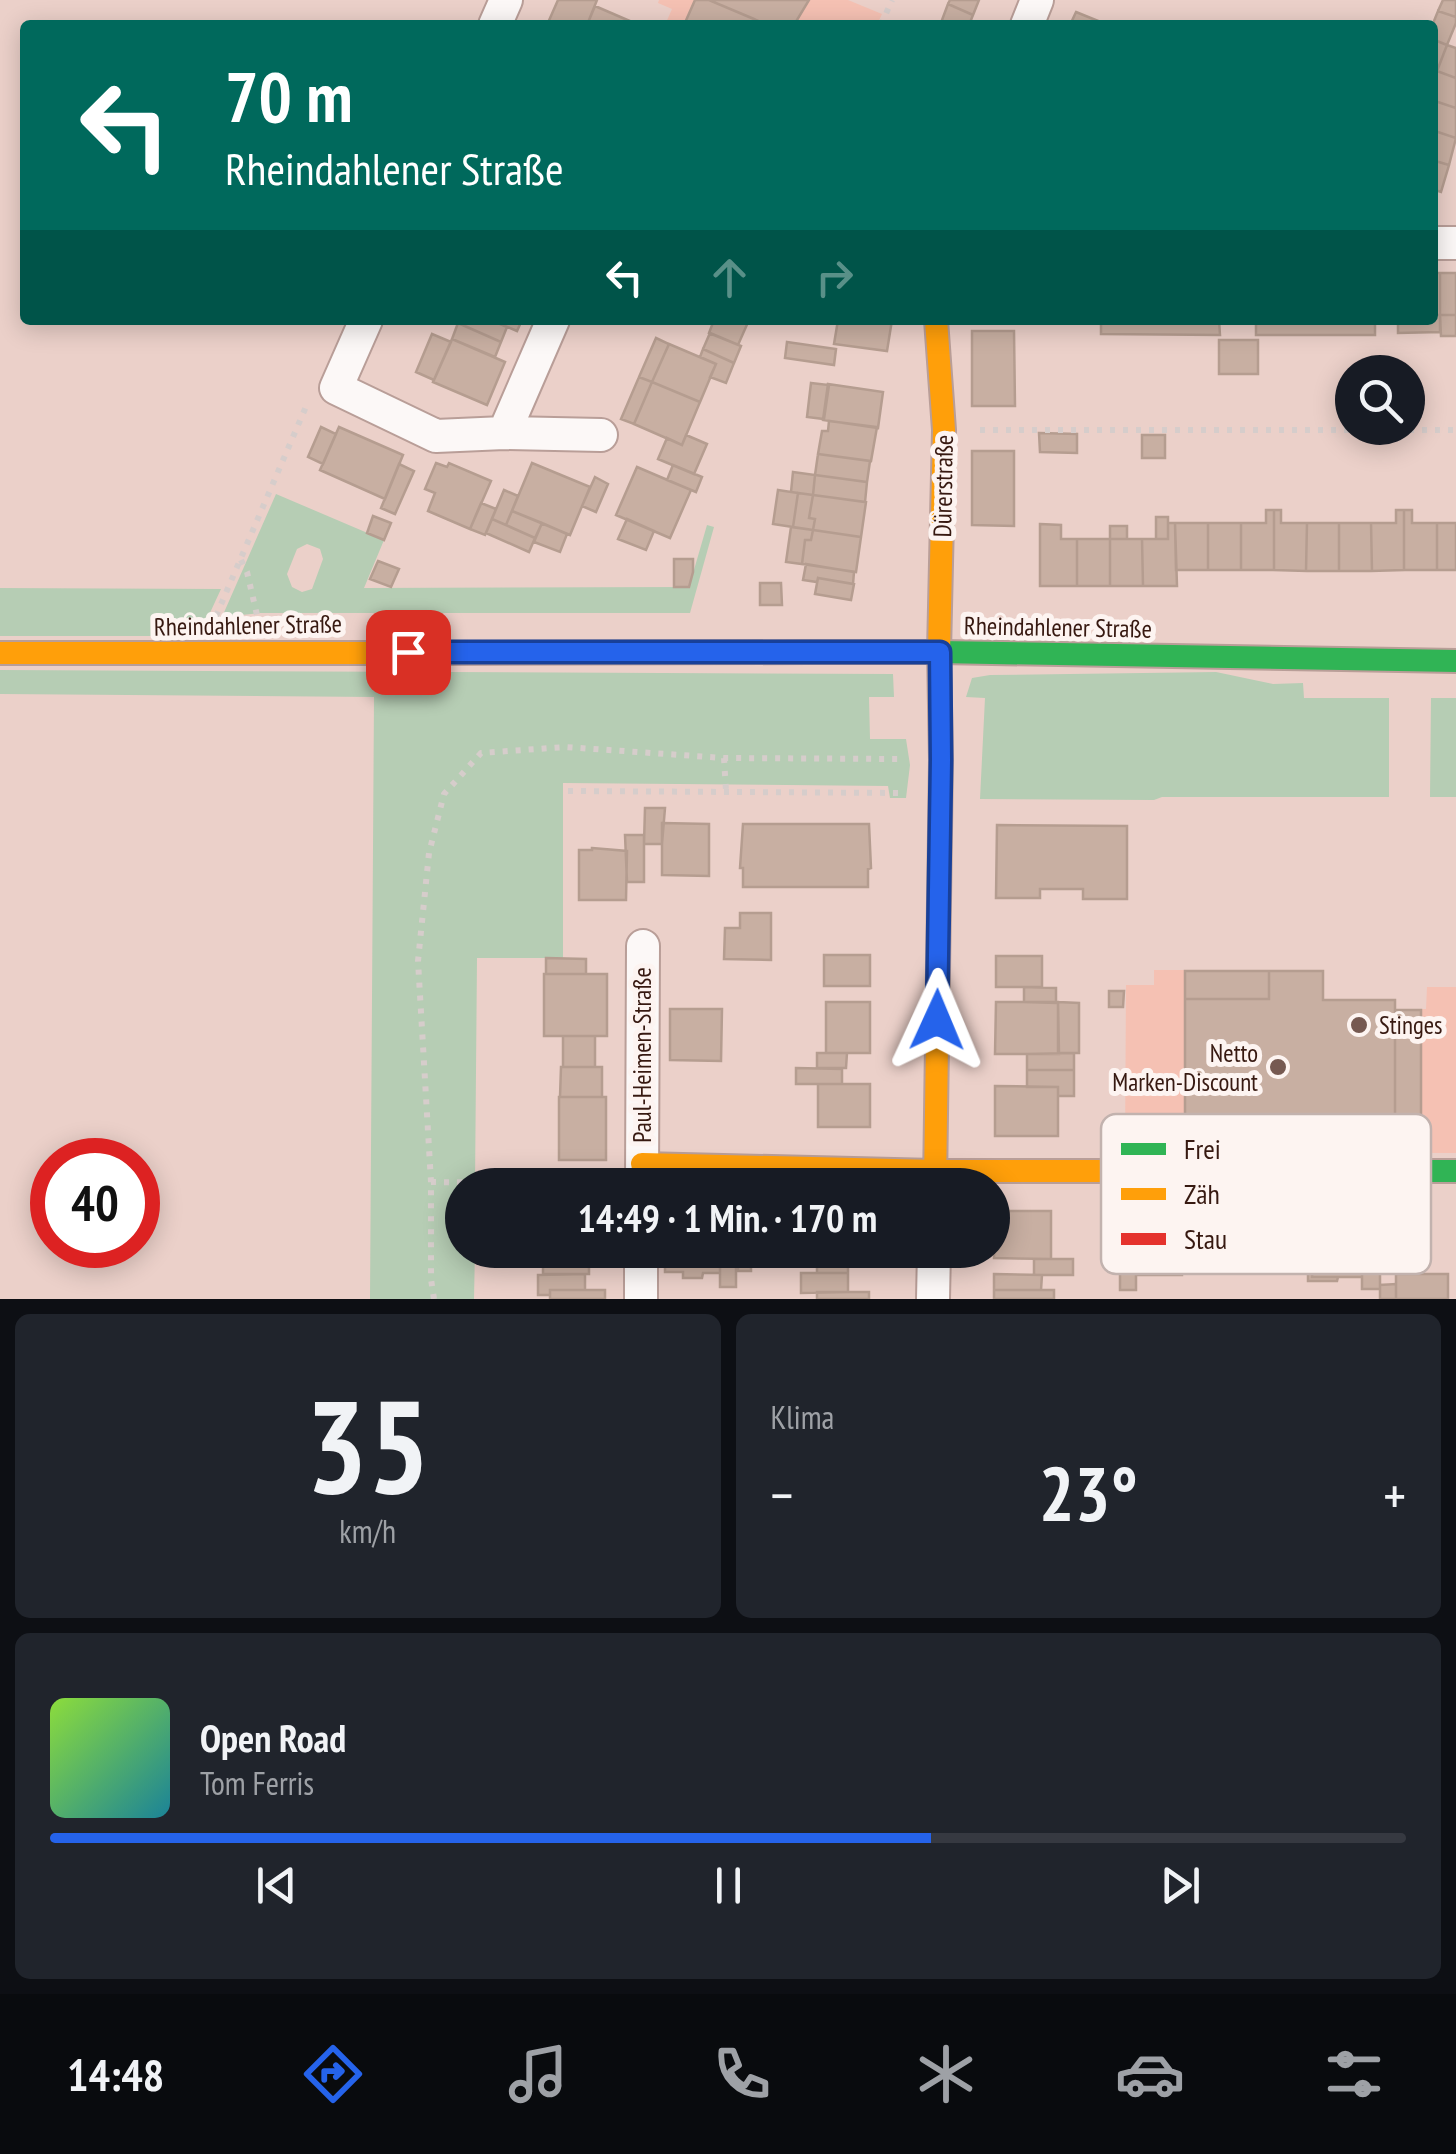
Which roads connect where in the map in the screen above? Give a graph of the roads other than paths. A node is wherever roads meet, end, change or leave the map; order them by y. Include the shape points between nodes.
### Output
1 (364, 325) edge
2 (552, 325) edge
3 (936, 325) edge
4 (504, 433) junction
5 (601, 435) dead end
6 (940, 652) junction
7 (0, 653) edge
8 (1456, 661) edge
9 (642, 946) dead end
10 (642, 1168) edge
11 (935, 1168) edge
12 (1431, 1171) edge
13 (1456, 1171) edge
14 (1101, 1176) edge
15 (1010, 1177) edge
16 (641, 1268) edge
17 (934, 1268) edge
18 (641, 1299) edge
19 (934, 1299) edge

1 - 4 street via 336,388 436,436
2 - 4 street
3 - 6 street, Dürerstraße via 944,430
4 - 5 street
6 - 7 street, Rheindahlener Straße
6 - 8 street, Rheindahlener Straße
6 - 11 street, Dürerstraße
9 - 10 street, Paul-Heimen-Straße
12 - 13 street, Paul-Heimen-Straße
14 - 15 street, Paul-Heimen-Straße
16 - 18 street
17 - 19 street

